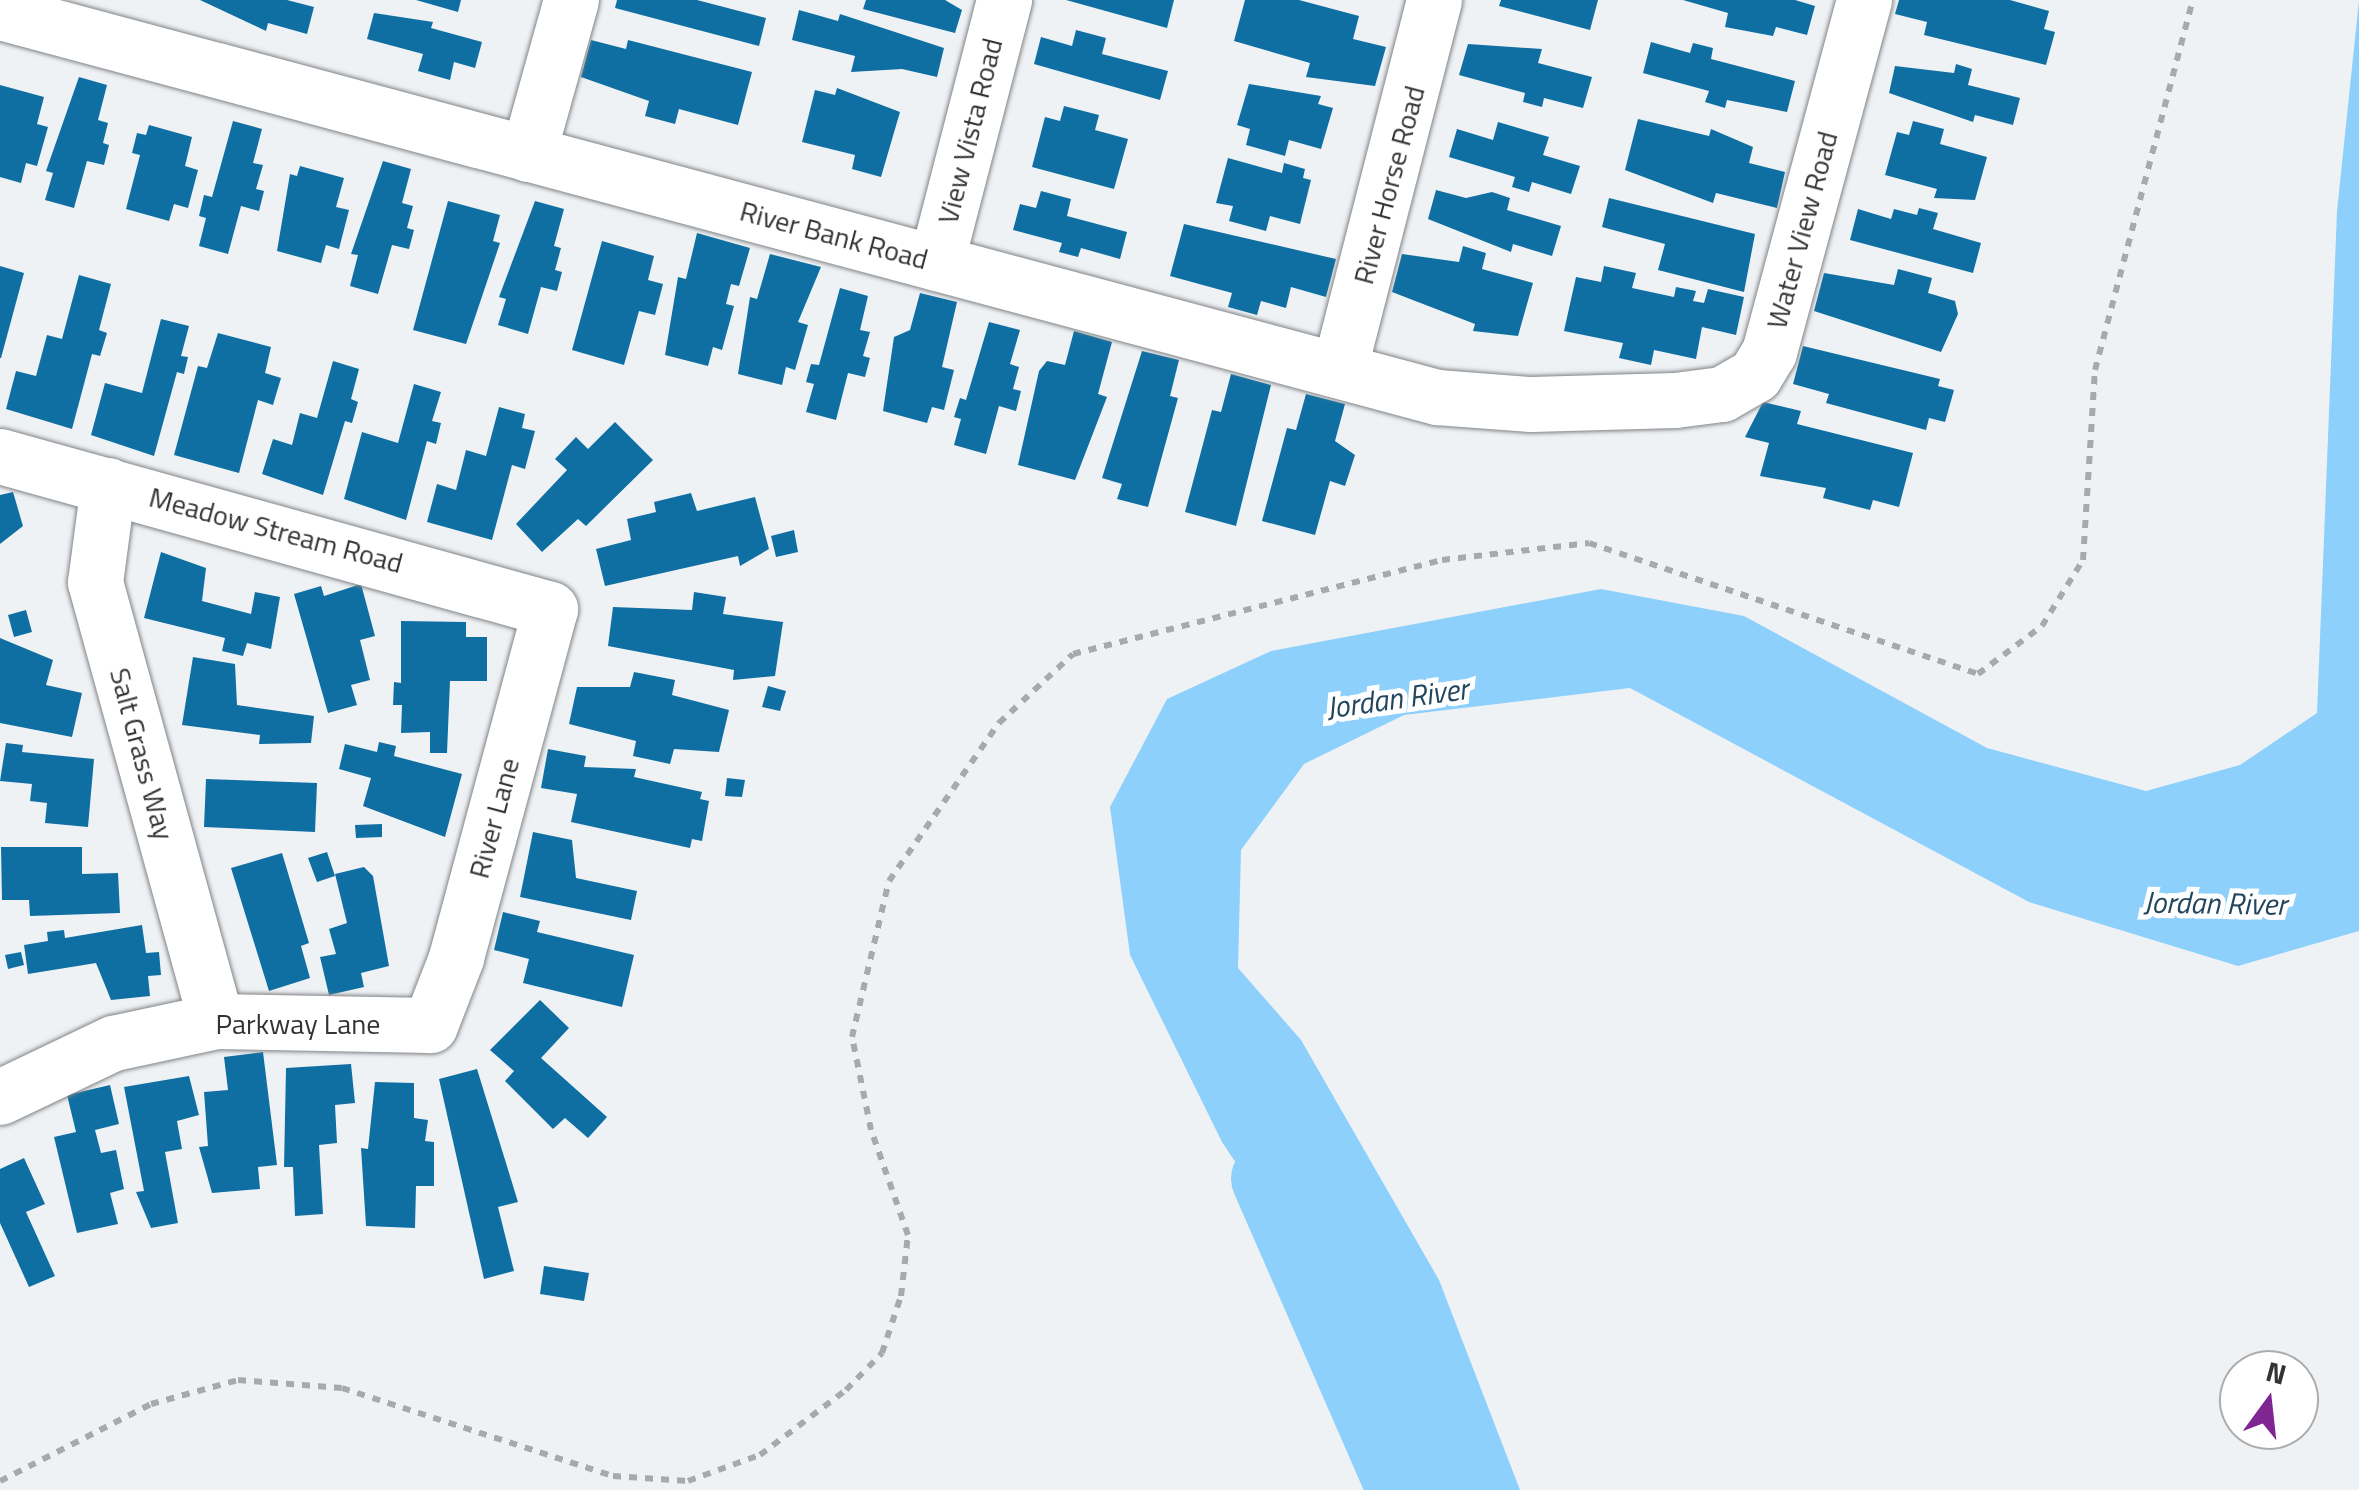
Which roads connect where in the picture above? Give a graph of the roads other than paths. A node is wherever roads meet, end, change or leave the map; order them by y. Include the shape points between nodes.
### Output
1 (572, 0) edge
2 (1004, 0) edge
3 (1434, 0) edge
4 (1864, 0) edge
5 (0, 12) edge
6 (130, 23) edge
7 (528, 154) junction
8 (936, 263) junction
9 (1340, 370) junction
10 (1675, 400) joint
11 (0, 456) edge
12 (108, 485) junction
13 (550, 608) joint
14 (216, 1021) junction
15 (430, 1025) joint
16 (0, 1097) edge

1 - 7 street
2 - 8 street, View Vista Road
3 - 9 street, River Horse Road
4 - 10 street, Water View Road via 1769,352 1740,385
5 - 6 street, River Bank Road
6 - 7 street, River Bank Road
7 - 8 street, River Bank Road
8 - 9 street, River Bank Road
9 - 10 street, River Bank Road via 1488,404
11 - 12 street, Meadow Stream Road
12 - 13 street, Meadow Stream Road
12 - 14 street, Salt Grass Way via 95,582
13 - 15 street, River Lane via 456,958
14 - 15 street, Parkway Lane
14 - 16 street, Parkway Lane via 113,1044

